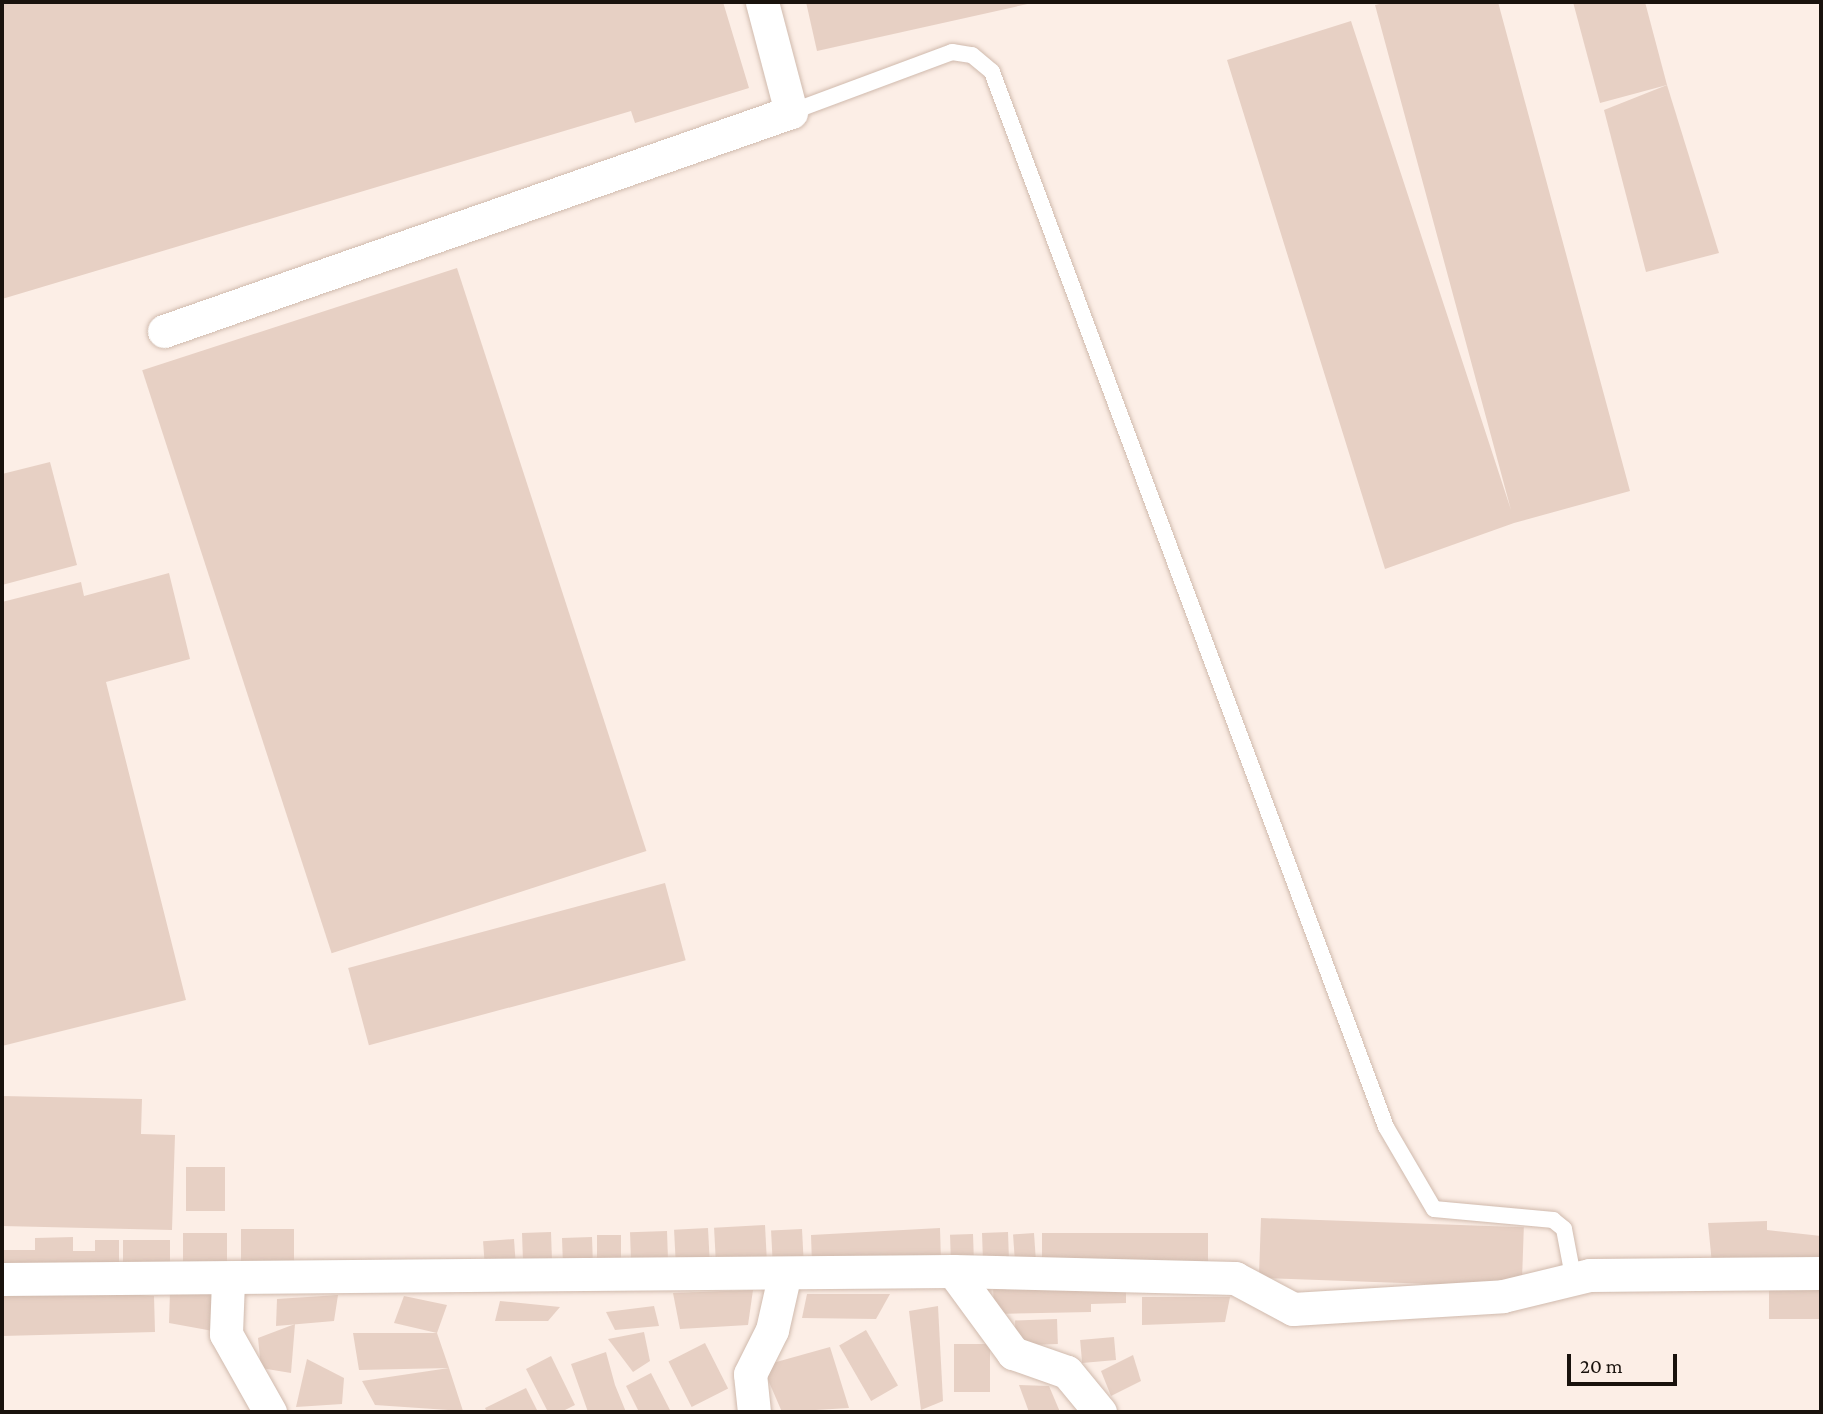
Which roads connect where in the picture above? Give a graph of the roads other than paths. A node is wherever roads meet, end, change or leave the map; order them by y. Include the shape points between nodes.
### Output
1 (761, 2) edge
2 (791, 112) junction
3 (164, 331) dead end
4 (953, 1271) junction
5 (785, 1273) junction
6 (1821, 1273) edge
7 (1573, 1276) junction
8 (2, 1279) edge
9 (228, 1281) junction
10 (270, 1412) edge
11 (754, 1412) edge
12 (1100, 1412) edge

1 - 2 street
2 - 3 street
2 - 7 lane via 952,52 972,55 992,72 1387,1127 1434,1209 1553,1220 1564,1229
4 - 5 street
4 - 7 street via 1235,1279 1293,1309 1503,1296
4 - 12 street via 1013,1353 1067,1372
5 - 9 street
5 - 11 street via 772,1330 750,1374
6 - 7 street
8 - 9 street
9 - 10 street via 226,1334

